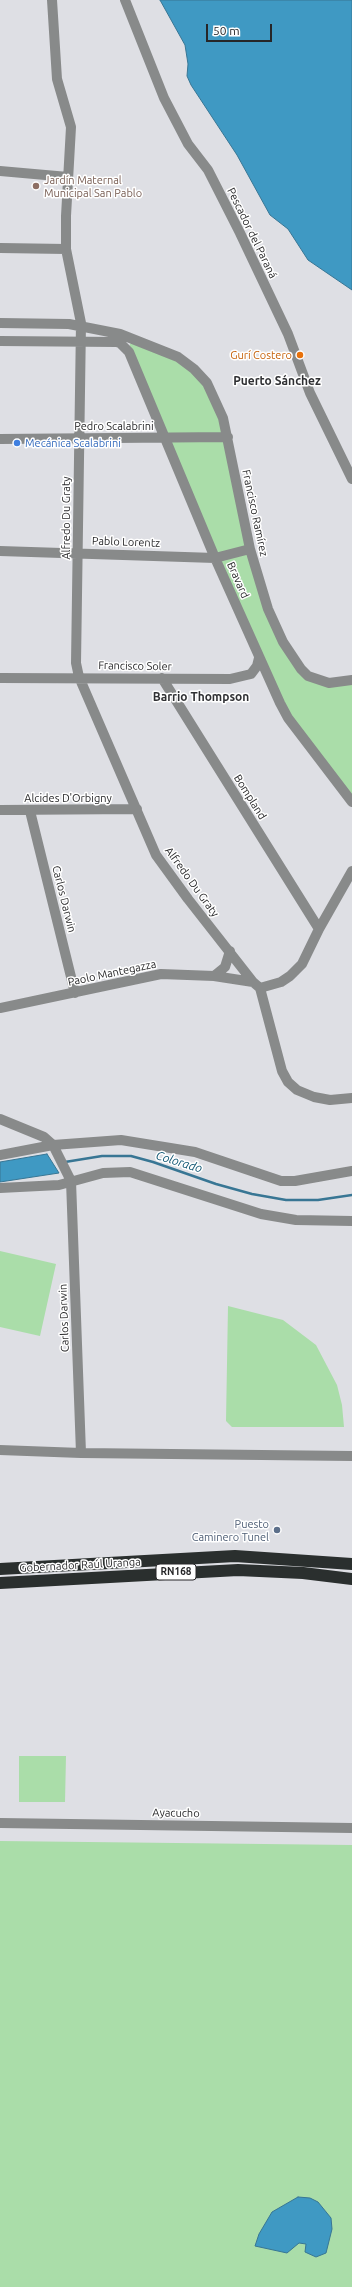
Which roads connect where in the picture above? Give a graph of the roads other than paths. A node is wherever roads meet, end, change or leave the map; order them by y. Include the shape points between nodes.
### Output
1 (52, 0) edge
2 (125, 0) edge
3 (0, 171) edge
4 (68, 177) junction
5 (0, 248) edge
6 (66, 249) junction
7 (0, 323) edge
8 (81, 326) junction
9 (0, 341) edge
10 (80, 341) junction
11 (166, 437) junction
12 (228, 437) junction
13 (79, 438) junction
14 (0, 439) edge
15 (352, 479) edge
16 (250, 548) junction
17 (0, 552) edge
18 (78, 552) junction
19 (215, 558) junction
20 (259, 658) junction
21 (79, 677) junction
22 (0, 678) edge
23 (162, 678) junction
24 (352, 680) edge
25 (352, 802) edge
26 (0, 810) edge
27 (137, 810) junction
28 (30, 811) junction
29 (352, 871) edge
30 (319, 929) junction
31 (230, 952) junction
32 (214, 976) junction
33 (257, 985) junction
34 (75, 993) junction
35 (0, 1008) edge
36 (352, 1098) edge
37 (0, 1119) edge
38 (55, 1148) junction
39 (0, 1155) edge
40 (352, 1172) edge
41 (70, 1178) junction
42 (0, 1188) edge
43 (352, 1221) edge
44 (0, 1450) edge
45 (81, 1453) junction
46 (352, 1456) edge
47 (352, 1564) edge
48 (0, 1569) edge
49 (352, 1579) edge
50 (0, 1582) edge
51 (0, 1823) edge
52 (352, 1828) edge

1 - 4 street, Alfredo Du Graty via 57,80 71,126
2 - 15 street, Pescador del Paraná via 164,98 188,144 208,170 240,233 288,334 310,393
3 - 4 street
4 - 6 street, Alfredo Du Graty
5 - 6 street
6 - 8 street, Alfredo Du Graty
7 - 8 street, Francisco Ramírez
8 - 10 street, Alfredo Du Graty
8 - 12 street, Francisco Ramírez via 120,334 178,357 203,378 216,399
9 - 10 street
10 - 11 street, Bravard via 120,343 129,352
10 - 13 street, Alfredo Du Graty
11 - 12 street, Pedro Scalabrini
11 - 13 street, Pedro Scalabrini
11 - 19 street, Bravard
12 - 16 street, Francisco Ramírez
13 - 14 street, Pedro Scalabrini
13 - 18 street, Alfredo Du Graty
16 - 19 street, Pablo Lorentz
16 - 24 street, Francisco Ramírez via 272,620 301,669 318,681 329,683
17 - 18 street, Pablo Lorentz
18 - 19 street, Pablo Lorentz
18 - 21 street, Alfredo Du Graty via 76,663
19 - 20 street, Bravard
20 - 23 street, Francisco Soler via 255,670 245,677
20 - 25 street, Bravard via 288,718
21 - 22 street, Francisco Soler
21 - 23 street, Francisco Soler
21 - 27 street, Alfredo Du Graty
23 - 30 street, Bompland
26 - 28 street, Alcides D'Orbigny
27 - 28 street, Alcides D'Orbigny
27 - 31 street, Alfredo Du Graty via 156,855
28 - 34 street, Carlos Darwin
29 - 30 street, Paolo Mantegazza
30 - 33 street, Paolo Mantegazza via 302,964 290,976 281,982
31 - 32 street via 225,967
31 - 33 street, Alfredo Du Graty
32 - 33 street, Paolo Mantegazza
32 - 34 street, Paolo Mantegazza via 161,974
33 - 36 street via 282,1071 288,1082 297,1090 314,1097 330,1100
34 - 35 street, Paolo Mantegazza
37 - 38 street via 44,1137
38 - 39 street
38 - 40 street via 121,1140 136,1142 195,1152 281,1181
38 - 41 street
41 - 42 street via 59,1185
41 - 43 street via 130,1172 261,1214 308,1221
41 - 45 street, Carlos Darwin
44 - 45 street
45 - 46 street
47 - 48 highway, Gobernador Raúl Uranga / RN168 via 235,1556
49 - 50 highway, Gobernador Raúl Uranga / RN168 via 303,1573 238,1570
51 - 52 street, Ayacucho

